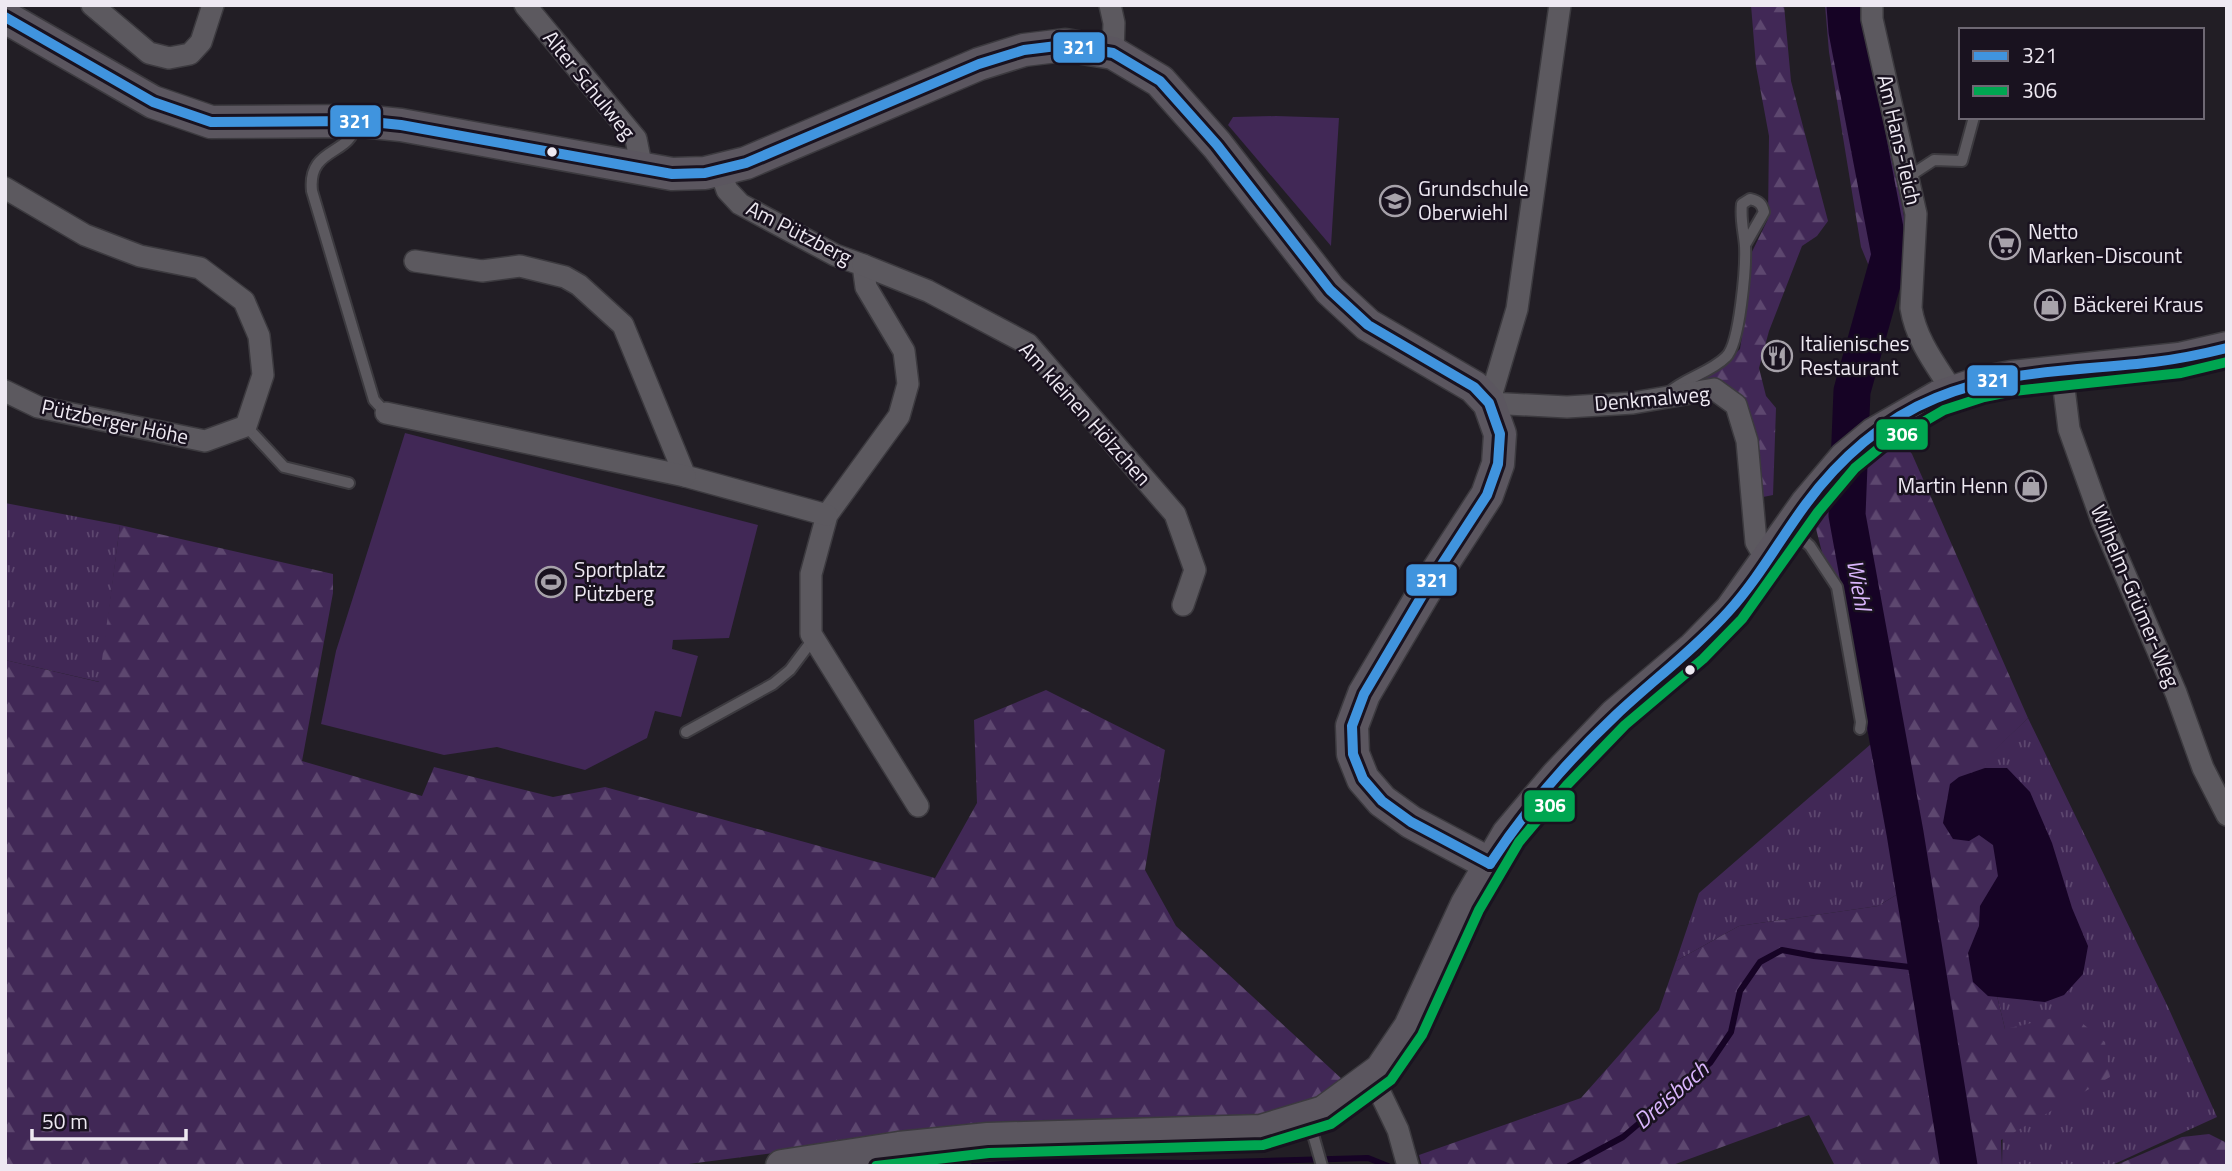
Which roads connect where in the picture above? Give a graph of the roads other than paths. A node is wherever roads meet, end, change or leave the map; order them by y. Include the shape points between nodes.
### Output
1 (92, 5) edge
2 (213, 5) edge
3 (525, 5) edge
4 (1110, 5) edge
5 (1560, 5) edge
6 (1872, 5) edge
7 (5, 17) edge
8 (1113, 53) junction
9 (1973, 119) edge
10 (356, 121) junction
11 (642, 169) junction
12 (720, 170) junction
13 (1909, 177) junction
14 (5, 188) edge
15 (1745, 246) dead end
16 (415, 261) dead end
17 (863, 265) junction
18 (2227, 348) edge
19 (2062, 372) junction
20 (5, 391) edge
21 (1953, 392) junction
22 (1662, 398) junction
23 (1489, 403) junction
24 (386, 413) joint
25 (246, 426) junction
26 (685, 476) junction
27 (349, 483) dead end
28 (827, 515) junction
29 (1790, 528) junction
30 (1770, 557) junction
31 (1183, 605) dead end
32 (814, 638) junction
33 (1860, 729) dead end
34 (686, 732) dead end
35 (918, 806) dead end
36 (2227, 815) edge
37 (1490, 864) junction
38 (1373, 1078) junction
39 (1311, 1133) junction
40 (1322, 1165) edge
41 (782, 1166) edge
42 (1408, 1166) edge

1 - 2 street via 149,53 169,58 190,54 201,42
3 - 11 street, Alter Schulweg via 636,139
4 - 8 street
5 - 23 street via 1517,309
6 - 13 street, Am Hans-Teich via 1874,32
7 - 10 main road via 153,102 211,122
8 - 12 main road via 1065,45 1024,50 979,64
8 - 23 main road via 1160,81 1217,145 1330,290 1368,325 1474,387
9 - 13 lane via 1962,161 1934,160
10 - 11 main road via 401,125
10 - 24 lane via 355,134 321,157 310,178 374,400
11 - 12 main road via 682,175
12 - 17 street, Am Pützberg via 727,190 740,204
13 - 21 street, Am Hans-Teich via 1916,214 1914,323
14 - 25 street via 85,235 140,256 200,268 244,301 259,336 263,375
15 - 22 lane via 1732,350
16 - 26 street via 482,271 520,266 579,285 622,325
17 - 28 street, Am Pützberg via 866,287 904,351 908,384 899,416
17 - 31 street, Am kleinen Hölzchen via 928,291 1028,344 1175,514 1195,569
18 - 19 main road via 2179,359
19 - 21 main road via 2012,377
19 - 36 street, Wilhelm-Grümer-Weg via 2069,429 2102,521 2203,768
20 - 25 street, Pützberger Höhe via 38,407 205,441
21 - 29 main road via 1920,405 1845,458
22 - 23 street, Denkmalweg via 1567,407
22 - 30 street, Denkmalweg via 1714,389 1736,405 1747,441 1756,542
23 - 37 main road via 1500,434 1498,464 1487,495 1364,694 1352,726 1353,754 1363,779 1382,801 1411,822
24 - 26 street
25 - 27 lane via 284,467
26 - 28 street
28 - 32 street, Am Pützberg via 811,574
29 - 30 main road
29 - 33 lane via 1810,546 1837,587
30 - 37 main road via 1731,610 1694,648 1615,715 1557,775 1508,834
32 - 34 lane via 773,684
32 - 35 street, Am Pützberg
37 - 38 main road via 1410,1027
38 - 39 main road via 1324,1112
38 - 42 street via 1398,1130
39 - 40 lane
39 - 41 main road via 988,1139

